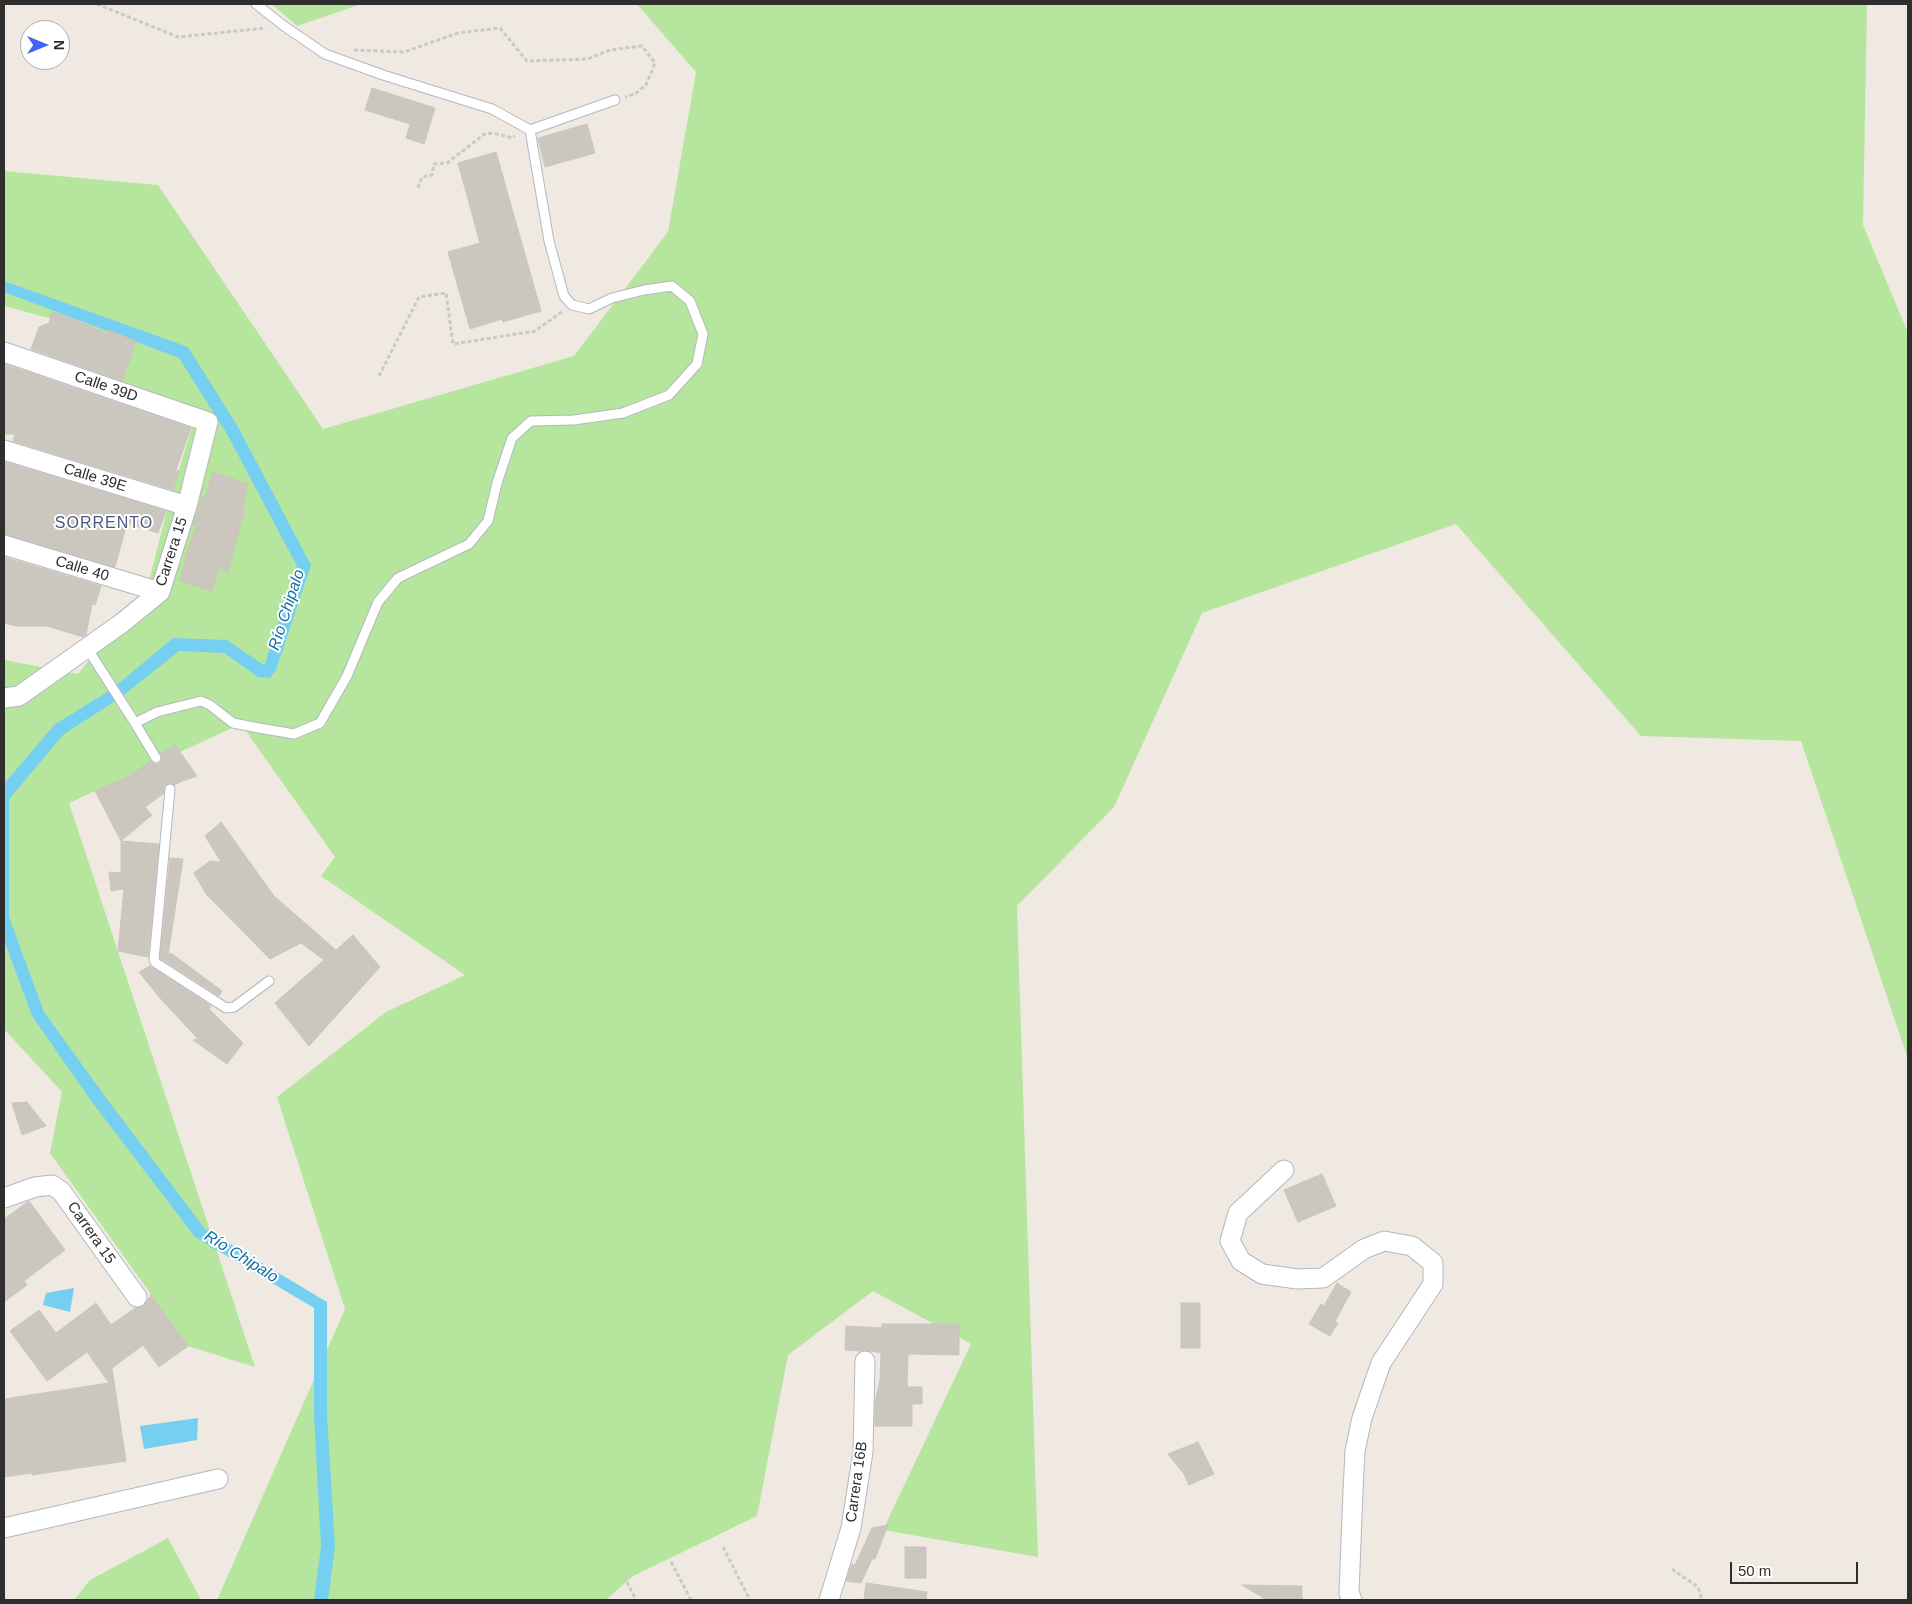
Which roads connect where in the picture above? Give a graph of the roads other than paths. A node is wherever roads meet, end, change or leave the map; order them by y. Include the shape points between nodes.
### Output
1 (256, 4) edge
2 (615, 100) road end
3 (530, 130) junction
4 (4, 352) edge
5 (208, 422) joint
6 (4, 450) edge
7 (187, 506) junction
8 (4, 545) edge
9 (160, 592) junction
10 (87, 648) junction
11 (11, 697) edge
12 (135, 723) junction
13 (156, 758) dead end
14 (170, 789) dead end
15 (270, 981) dead end
16 (1284, 1170) dead end
17 (4, 1198) edge
18 (136, 1297) dead end
19 (865, 1361) dead end
20 (218, 1479) dead end
21 (4, 1528) edge
22 (829, 1600) edge
23 (1352, 1600) edge

1 - 3 lane via 325,54 492,109
2 - 3 lane
3 - 12 lane via 549,241 564,296 572,305 589,309 612,298 672,286 690,300 703,334 697,364 669,395 623,413 574,420 531,421 512,438 488,521 469,544 398,578 378,602 347,676 320,723 294,734 259,728 233,723 201,701 157,712
4 - 5 street, Calle 39D
5 - 7 street, Carrera 15
6 - 7 street, Calle 39E
7 - 9 street, Carrera 15
8 - 9 street, Calle 40
9 - 10 street, Carrera 15
10 - 11 street, Carrera 15
10 - 12 lane
12 - 13 lane
14 - 15 lane via 154,960 226,1008 234,1007
16 - 23 street via 1238,1213 1230,1241 1241,1261 1262,1274 1296,1279 1323,1278 1364,1249 1384,1241 1412,1246 1433,1263 1432,1284 1381,1363 1362,1418 1355,1451 1349,1593
17 - 18 street, Carrera 15 via 35,1187 52,1185 61,1191
19 - 22 street, Carrera 16B via 863,1452 851,1528
20 - 21 street

